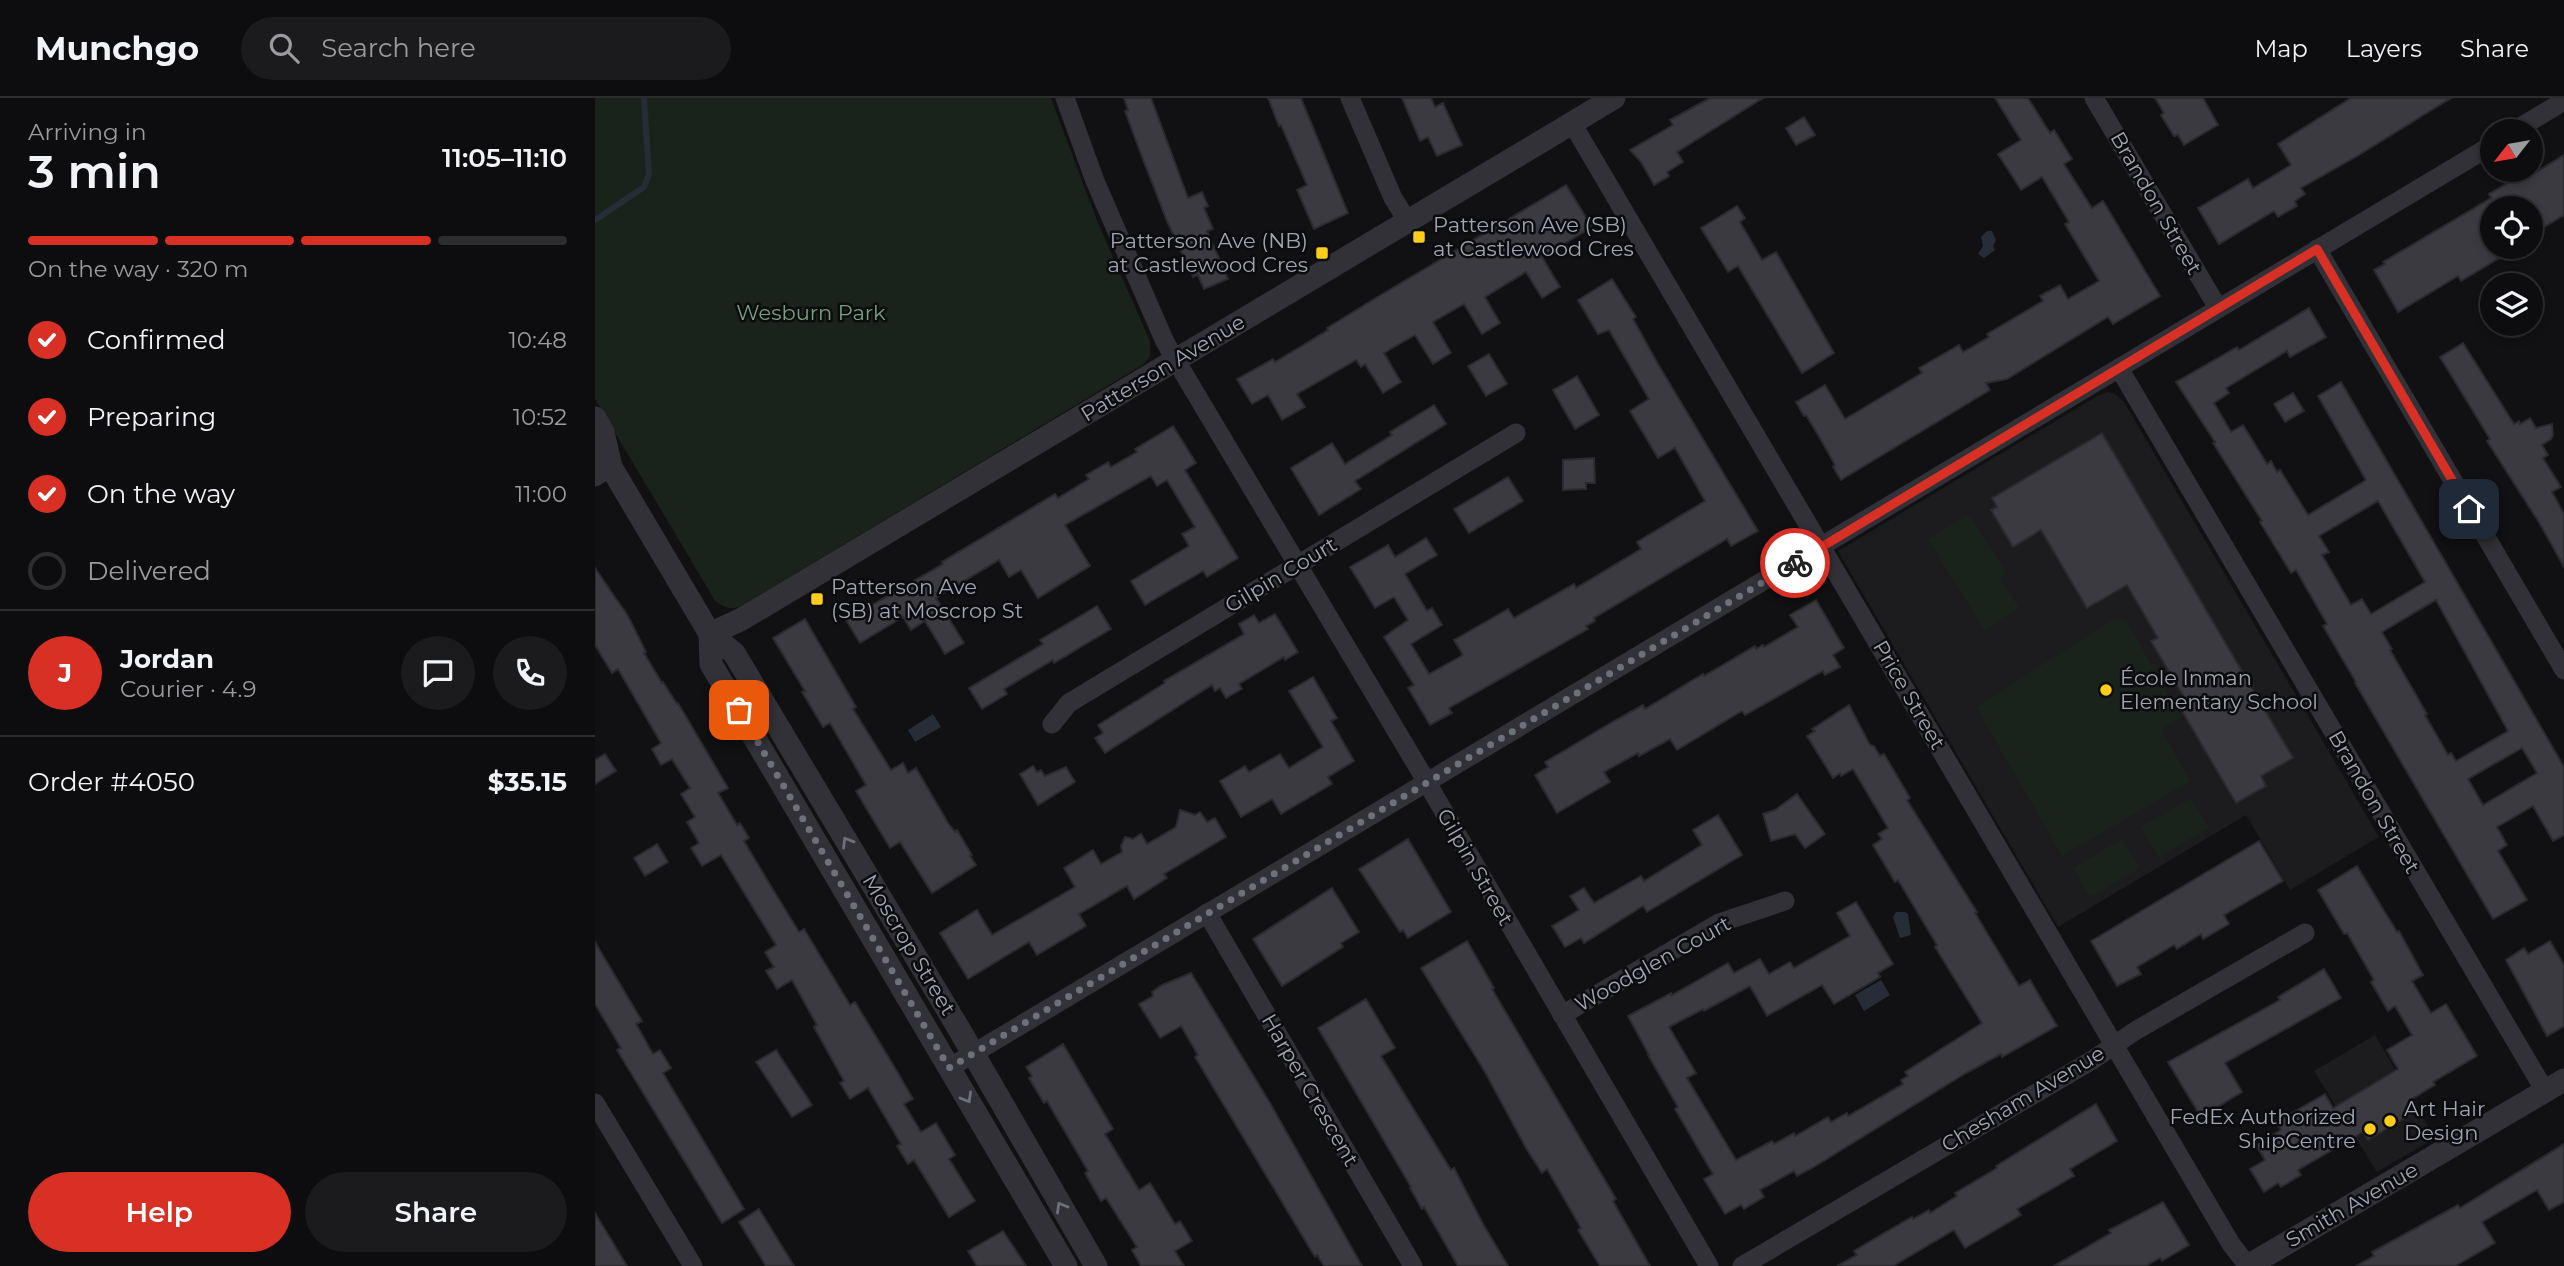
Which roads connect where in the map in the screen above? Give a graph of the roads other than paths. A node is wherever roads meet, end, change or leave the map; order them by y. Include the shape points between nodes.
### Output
1 (1066, 98) edge
2 (1350, 98) edge
3 (1614, 98) edge
4 (2094, 98) edge
5 (2564, 102) edge
6 (2535, 119) edge
7 (1572, 123) junction
8 (2480, 152) edge
9 (1408, 222) junction
10 (2317, 249) junction
11 (2218, 308) junction
12 (1175, 361) junction
13 (2119, 368) junction
14 (595, 418) edge
15 (1516, 433) dead end
16 (600, 465) edge
17 (1822, 546) junction
18 (1298, 565) junction
19 (710, 634) junction
20 (2564, 670) edge
21 (1052, 724) dead end
22 (1426, 783) junction
23 (1785, 901) dead end
24 (1207, 914) junction
25 (2305, 933) dead end
26 (1562, 1015) junction
27 (2115, 1045) junction
28 (973, 1054) junction
29 (949, 1068) junction
30 (2554, 1086) edge
31 (595, 1103) edge
32 (693, 1266) edge
33 (1066, 1266) edge
34 (1095, 1266) edge
35 (1413, 1266) edge
36 (1709, 1266) edge
37 (1742, 1266) edge
38 (2248, 1266) edge

1 - 12 street, Gilpin Street via 1095,181
2 - 9 street
3 - 7 street, Patterson Avenue
4 - 11 street, Brandon Street
5 - 6 street
7 - 9 street, Patterson Avenue
7 - 17 street, Price Street
8 - 10 street
9 - 12 street, Patterson Avenue
10 - 11 street
10 - 20 street
11 - 13 street
12 - 18 street, Gilpin Street
12 - 19 street, Patterson Avenue
13 - 17 street
13 - 30 street, Brandon Street
14 - 16 street, Moscrop Street via 603,432
15 - 18 street, Gilpin Court
16 - 19 street, Moscrop Street
17 - 22 street
17 - 27 street, Price Street
18 - 21 street, Gilpin Court via 1069,703
18 - 22 street, Gilpin Street
28 -> 19 street, Moscrop Street via 734,653
19 - 29 street, Moscrop Street via 712,664
22 - 24 street
22 - 26 street, Gilpin Street
23 - 26 street, Woodglen Court via 1719,923
24 - 28 street
24 - 35 street, Harper Crescent
25 - 27 street, Chesham Avenue
26 - 36 street, Gilpin Street
27 - 37 street, Chesham Avenue
27 - 38 street, Price Street
28 - 29 street
34 -> 28 street, Moscrop Street
29 -> 33 street, Moscrop Street
30 - 38 street, Smith Avenue
31 - 32 street

